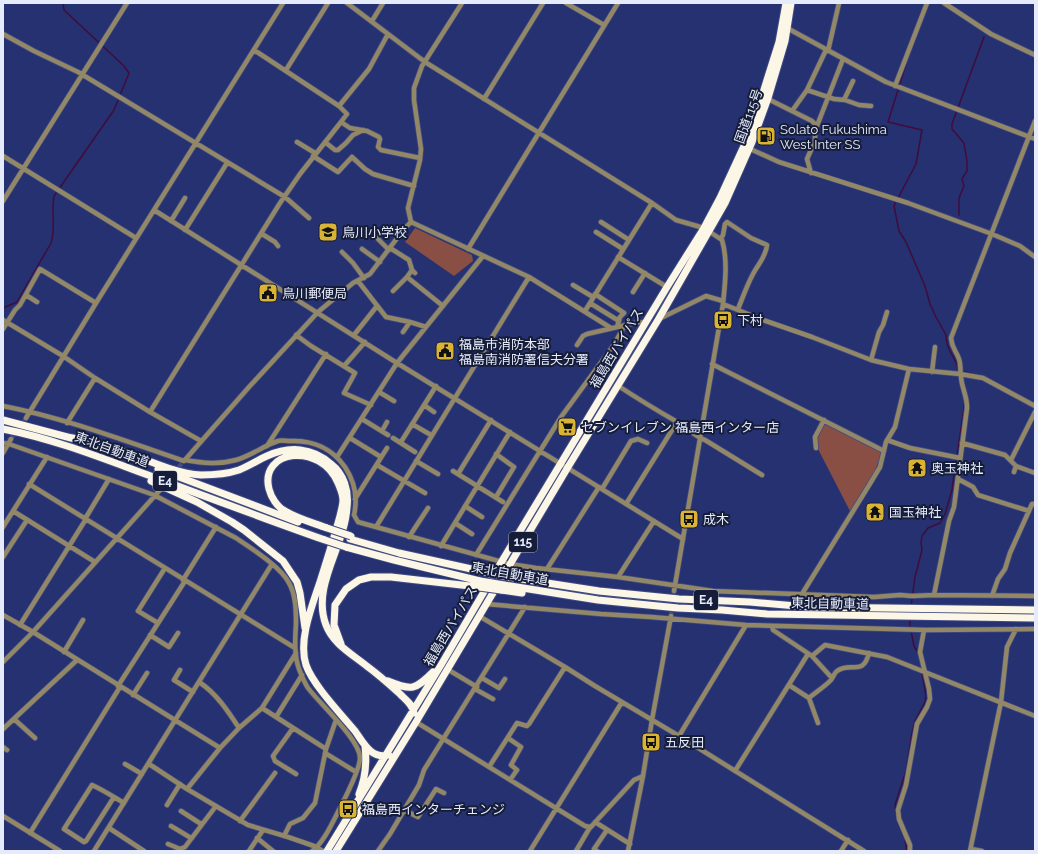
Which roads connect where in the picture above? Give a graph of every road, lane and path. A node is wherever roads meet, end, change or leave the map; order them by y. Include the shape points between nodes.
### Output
1 (127, 3) edge
2 (283, 3) edge
3 (328, 3) edge
4 (347, 3) edge
5 (383, 3) edge
6 (462, 3) edge
7 (542, 3) edge
8 (566, 3) edge
9 (618, 3) edge
10 (786, 3) edge
11 (791, 3) edge
12 (839, 3) edge
13 (927, 3) edge
14 (944, 3) edge
15 (372, 21) junction
16 (604, 25) junction
17 (787, 28) junction
18 (3, 34) edge
19 (388, 34) junction
20 (254, 50) junction
21 (827, 50) junction
22 (1035, 56) edge
23 (842, 59) junction
24 (425, 62) junction
25 (286, 70) junction
26 (82, 75) junction
27 (853, 81) dead end
28 (895, 86) junction
29 (807, 90) junction
30 (828, 97) junction
31 (765, 98) junction
32 (484, 99) junction
33 (844, 100) junction
34 (339, 106) junction
35 (870, 106) dead end
36 (792, 111) junction
37 (1035, 121) edge
38 (341, 122) junction
39 (817, 126) junction
40 (363, 130) junction
41 (539, 133) junction
42 (1029, 137) junction
43 (1035, 139) edge
44 (297, 142) dead end
45 (325, 142) junction
46 (195, 143) junction
47 (747, 147) junction
48 (314, 155) junction
49 (3, 156) edge
50 (420, 158) junction
51 (227, 163) junction
52 (24, 168) junction
53 (811, 173) junction
54 (414, 186) junction
55 (285, 197) junction
56 (185, 198) dead end
57 (3, 201) edge
58 (652, 203) junction
59 (154, 210) junction
60 (309, 218) dead end
61 (171, 221) junction
62 (411, 222) junction
63 (601, 222) dead end
64 (185, 230) junction
65 (707, 230) junction
66 (370, 232) dead end
67 (596, 232) dead end
68 (262, 234) junction
69 (992, 234) junction
70 (136, 238) junction
71 (721, 238) junction
72 (629, 240) junction
73 (278, 246) dead end
74 (362, 249) dead end
75 (390, 249) junction
76 (468, 249) junction
77 (623, 249) junction
78 (342, 252) dead end
79 (483, 256) junction
80 (618, 257) junction
81 (1035, 257) edge
82 (380, 262) junction
83 (242, 265) junction
84 (645, 273) junction
85 (407, 277) junction
86 (529, 277) junction
87 (364, 278) junction
88 (358, 281) junction
89 (574, 284) dead end
90 (667, 287) junction
91 (393, 291) dead end
92 (634, 292) dead end
93 (26, 295) junction
94 (594, 296) junction
95 (37, 302) dead end
96 (96, 303) junction
97 (590, 303) junction
98 (723, 303) junction
99 (377, 306) junction
100 (443, 306) junction
101 (738, 309) junction
102 (585, 311) junction
103 (318, 312) junction
104 (887, 312) dead end
105 (658, 320) junction
106 (5, 321) edge
107 (619, 321) junction
108 (410, 322) junction
109 (646, 323) junction
110 (625, 325) junction
111 (426, 327) junction
112 (617, 327) junction
113 (611, 328) junction
114 (3, 329) edge
115 (403, 332) dead end
116 (296, 335) junction
117 (354, 335) junction
118 (365, 342) junction
119 (577, 345) dead end
120 (935, 347) dead end
121 (326, 354) junction
122 (63, 356) junction
123 (871, 360) junction
124 (397, 363) junction
125 (712, 364) junction
126 (344, 366) junction
127 (909, 369) junction
128 (932, 372) junction
129 (960, 374) junction
130 (95, 378) junction
131 (617, 385) junction
132 (436, 386) junction
133 (379, 392) junction
134 (455, 398) junction
135 (394, 401) dead end
136 (371, 405) junction
137 (3, 406) edge
138 (424, 406) junction
139 (1035, 406) edge
140 (30, 411) junction
141 (150, 412) junction
142 (434, 412) dead end
143 (1035, 412) edge
144 (26, 418) tunnel mouth
145 (362, 419) junction
146 (3, 420) edge
147 (491, 420) junction
148 (824, 420) junction
149 (388, 422) dead end
150 (677, 422) junction
151 (67, 423) junction
152 (412, 424) junction
153 (3, 429) edge
154 (382, 431) junction
155 (510, 432) junction
156 (388, 435) dead end
157 (431, 436) junction
158 (67, 437) junction
159 (350, 438) junction
160 (393, 438) dead end
161 (700, 438) junction
162 (887, 440) junction
163 (201, 441) junction
164 (10, 442) junction
165 (401, 442) junction
166 (3, 443) edge
167 (647, 443) dead end
168 (962, 443) junction
169 (62, 444) junction
170 (266, 447) junction
171 (387, 448) dead end
172 (816, 448) dead end
173 (541, 451) junction
174 (884, 451) junction
175 (415, 452) dead end
176 (3, 453) edge
177 (496, 454) junction
178 (46, 457) junction
179 (337, 457) junction
180 (381, 457) junction
181 (960, 458) junction
182 (185, 460) junction
183 (416, 460) junction
184 (1011, 460) junction
185 (561, 463) junction
186 (376, 465) junction
187 (1016, 466) junction
188 (568, 467) junction
189 (453, 471) dead end
190 (1014, 472) dead end
191 (1035, 473) edge
192 (438, 474) dead end
193 (458, 474) junction
194 (762, 475) dead end
195 (109, 479) junction
196 (958, 479) junction
197 (404, 480) junction
198 (30, 484) junction
199 (477, 486) junction
200 (600, 488) junction
201 (160, 490) dead end
202 (425, 493) dead end
203 (154, 494) junction
204 (496, 497) junction
205 (355, 499) junction
206 (503, 502) dead end
207 (626, 504) junction
208 (1035, 504) edge
209 (464, 506) junction
210 (428, 508) dead end
211 (13, 511) junction
212 (1029, 511) junction
213 (482, 517) dead end
214 (85, 519) junction
215 (27, 520) junction
216 (654, 521) junction
217 (454, 523) junction
218 (3, 527) edge
219 (216, 527) junction
220 (376, 527) junction
221 (327, 530) junction
222 (472, 534) dead end
223 (409, 536) junction
224 (117, 538) junction
225 (683, 539) junction
226 (69, 546) junction
227 (441, 546) junction
228 (476, 555) junction
229 (3, 557) edge
230 (502, 561) junction
231 (95, 562) junction
232 (272, 564) junction
233 (510, 564) junction
234 (165, 568) junction
235 (547, 569) junction
236 (618, 577) junction
237 (184, 580) junction
238 (480, 584) junction
239 (675, 588) junction
240 (802, 594) junction
241 (934, 595) junction
242 (992, 596) junction
243 (1035, 596) edge
244 (486, 604) junction
245 (525, 607) junction
246 (1035, 610) edge
247 (3, 615) edge
248 (241, 615) junction
249 (479, 616) junction
250 (670, 617) junction
251 (1035, 618) edge
252 (83, 620) dead end
253 (158, 623) junction
254 (20, 625) junction
255 (746, 625) junction
256 (772, 626) junction
257 (1016, 629) junction
258 (924, 630) junction
259 (1035, 630) edge
260 (33, 632) junction
261 (178, 633) dead end
262 (509, 633) junction
263 (306, 634) junction
264 (150, 635) junction
265 (342, 646) junction
266 (296, 651) junction
267 (64, 652) junction
268 (869, 653) junction
269 (810, 655) junction
270 (77, 660) junction
271 (3, 662) edge
272 (444, 667) junction
273 (565, 667) junction
274 (180, 670) dead end
275 (924, 671) junction
276 (147, 673) dead end
277 (302, 675) junction
278 (381, 677) junction
279 (482, 678) junction
280 (832, 678) junction
281 (505, 679) dead end
282 (199, 682) junction
283 (789, 685) junction
284 (119, 686) junction
285 (476, 688) junction
286 (193, 692) junction
287 (133, 695) junction
288 (809, 698) junction
289 (492, 699) dead end
290 (622, 702) junction
291 (1001, 702) junction
292 (262, 708) junction
293 (413, 709) junction
294 (1035, 716) edge
295 (276, 717) junction
296 (14, 719) junction
297 (336, 720) junction
298 (652, 720) junction
299 (175, 721) junction
300 (416, 722) junction
301 (818, 723) dead end
302 (239, 728) junction
303 (293, 728) junction
304 (3, 729) edge
305 (679, 736) junction
306 (35, 738) dead end
307 (508, 738) junction
308 (443, 739) junction
309 (365, 746) junction
310 (220, 748) junction
311 (325, 751) junction
312 (397, 752) junction
313 (386, 756) junction
314 (125, 764) dead end
315 (148, 764) junction
316 (490, 767) junction
317 (734, 771) junction
318 (356, 772) junction
319 (275, 773) dead end
320 (142, 774) junction
321 (296, 774) dead end
322 (643, 776) junction
323 (510, 780) junction
324 (180, 784) junction
325 (187, 789) junction
326 (444, 793) dead end
327 (114, 797) junction
328 (124, 803) junction
329 (168, 804) dead end
330 (216, 806) junction
331 (557, 808) junction
332 (353, 810) junction
333 (404, 810) junction
334 (181, 811) dead end
335 (3, 816) edge
336 (240, 821) junction
337 (201, 824) junction
338 (594, 824) junction
339 (171, 826) dead end
340 (109, 828) junction
341 (262, 830) junction
342 (607, 830) junction
343 (30, 833) junction
344 (284, 836) junction
345 (191, 838) junction
346 (257, 838) junction
347 (848, 840) junction
348 (168, 844) dead end
349 (630, 844) junction
350 (314, 848) edge
351 (269, 850) edge
352 (970, 850) edge
353 (60, 851) edge
354 (94, 851) edge
355 (144, 851) edge
356 (250, 851) edge
357 (323, 851) edge
358 (327, 851) edge
359 (336, 851) edge
360 (378, 851) edge
361 (530, 851) edge
362 (576, 851) edge
363 (597, 851) edge
364 (628, 851) edge
365 (841, 851) edge
366 (864, 851) edge
367 (910, 851) edge
368 (982, 851) edge

1 - 26 street
2 - 20 street
3 - 25 street
4 - 15 street
5 - 15 street
6 - 24 street
7 - 32 street
8 - 16 street
9 - 16 street
10 - 31 highway, 国道115号 / 115
11 - 17 highway, 国道115号 / 115
12 - 21 street
13 - 28 street
14 - 22 street via 991,34
15 - 19 street
16 - 41 street
17 - 21 street
17 - 31 highway, 国道115号 / 115 via 777,70
18 - 26 street
19 - 24 street
19 - 34 street via 369,69
20 - 25 street
20 - 46 street
21 - 23 street
21 - 29 street
23 - 28 street
23 - 30 street
24 - 32 street
24 - 50 street via 419,71 414,88
25 - 34 street
26 - 46 street
26 - 52 street
27 - 33 street
28 - 42 street
29 - 30 street
29 - 36 street
30 - 33 street
30 - 39 street
31 - 36 street
31 - 47 highway, 国道115号 / 115
32 - 41 street
33 - 35 street
34 - 38 street via 347,114
36 - 39 street
37 - 42 street
38 - 40 street via 350,128
38 - 45 street
39 - 53 street via 814,144 807,159
40 - 45 street via 353,135 338,150
40 - 50 street via 379,137 378,147 381,150
41 - 58 street
41 - 76 street
42 - 43 street
42 - 69 street
44 - 48 street
45 - 48 street
46 - 51 street
46 - 59 street
47 - 53 street via 778,162
47 - 65 highway, 国道115号 / 115 via 720,198
48 - 54 street via 338,172 352,157 373,174
48 - 55 street
49 - 52 street
50 - 54 street
51 - 55 street
51 - 64 street
52 - 57 street
52 - 70 street
53 - 69 street via 908,203
54 - 62 street via 408,208
55 - 60 street
55 - 68 street
56 - 61 street
58 - 65 street via 676,220
58 - 72 street
59 - 61 street
59 - 70 street
61 - 64 street
62 - 75 street
62 - 76 street
63 - 72 street
64 - 83 street
65 - 71 street
65 - 90 highway, 福島西バイパス / 115
65 - 105 highway, 福島西バイパス / 115
66 - 75 street
67 - 77 street
68 - 73 street
68 - 83 street
69 - 81 street via 1020,246
69 - 129 street via 951,338 952,347 960,363
70 - 96 street
71 - 98 street via 725,284
71 - 101 street via 727,222 767,245
72 - 77 street
74 - 82 street
75 - 82 street
75 - 85 street via 408,260 413,272
76 - 79 street
77 - 80 street
78 - 87 street
79 - 86 street
79 - 100 street
80 - 84 street
80 - 94 street
82 - 87 street
83 - 103 street
83 - 141 street
84 - 90 street
84 - 92 street
85 - 91 street
85 - 100 street
86 - 102 street
86 - 134 street
87 - 88 street
88 - 99 street
88 - 103 street
89 - 94 street
90 - 109 highway, 福島西バイパス / 115
93 - 95 street
93 - 96 street via 40,269
93 - 106 street
94 - 97 street
94 - 107 street via 624,313
96 - 122 street
97 - 102 street
97 - 107 street
98 - 101 street
98 - 105 street via 706,296
98 - 125 street
99 - 108 street via 386,317
99 - 117 street
100 - 111 street
101 - 123 street
102 - 113 street
103 - 116 street
103 - 117 street
104 - 123 street
105 - 131 highway, 福島西バイパス / 115
106 - 114 street
106 - 122 street
107 - 112 street
108 - 111 street
108 - 115 street
109 - 110 street
109 - 185 highway, 福島西バイパス / 115
110 - 112 street
110 - 173 street via 613,346 561,417
111 - 124 street
112 - 113 street
113 - 119 street via 587,334
116 - 121 street
116 - 163 street
117 - 118 street
118 - 124 street
118 - 126 street
120 - 128 street
121 - 126 street
121 - 170 street
122 - 130 street
122 - 140 street
123 - 127 street
124 - 132 street
124 - 133 street
125 - 148 street
125 - 161 street
126 - 136 street via 355,375 344,393
127 - 128 street
127 - 162 street via 895,427
128 - 129 street
129 - 139 street via 989,380
129 - 168 street via 967,400
130 - 141 street
130 - 151 street
131 - 150 street
131 - 188 highway, 福島西バイパス / 115
132 - 134 street
132 - 138 street
133 - 135 street
133 - 136 street
134 - 147 street
134 - 157 street
136 - 145 street
137 - 140 street
138 - 142 street
138 - 152 street
140 - 144 street
140 - 151 street
141 - 163 street
143 - 184 street
145 - 154 street
145 - 159 street
146 - 158 highway, 東北自動車道 / E4
147 - 155 street
147 - 193 street
148 - 172 street via 816,437
148 - 174 street
149 - 154 street
150 - 161 street
150 - 207 street
151 - 182 street via 184,462
152 - 157 street
152 - 165 street
153 - 169 highway, 東北自動車道 / E4
154 - 156 street
155 - 173 street
155 - 177 street
157 - 183 street
158 - 221 highway, 東北自動車道 / E4 via 147,464 262,509
158 - 265 highway via 108,446 174,469 201,475 239,470 286,450 308,450 328,460 338,470 344,483 347,508 324,589 322,606 328,630
159 - 179 street
159 - 180 street
160 - 165 street
161 - 194 street
161 - 225 street
162 - 174 street
162 - 181 street via 910,448
163 - 182 street
164 - 166 street
164 - 176 street
164 - 178 street
165 - 175 street
167 - 200 street via 638,439 631,441
168 - 181 street
168 - 184 street via 1005,455
169 - 238 highway, 東北自動車道 / E4, bridge via 325,540
169 - 263 highway via 184,495 244,530 283,561 291,571 300,593
170 - 179 street via 278,441 302,440 323,447
170 - 182 street via 237,460 215,464
171 - 180 street
173 - 185 street
173 - 228 street
174 - 240 street via 880,466 871,482
177 - 199 street
177 - 204 street via 514,467
178 - 195 street
178 - 198 street
179 - 205 street via 353,480
180 - 186 street
181 - 196 street
183 - 192 street
183 - 197 street
184 - 187 street
185 - 188 street
185 - 230 highway, 福島西バイパス / 115
186 - 197 street
186 - 205 street
187 - 190 street
187 - 191 street
188 - 200 street
188 - 233 highway, 福島西バイパス / 115
189 - 193 street
193 - 199 street
195 - 203 street
195 - 214 street
196 - 212 street via 973,487 978,495
196 - 241 street
197 - 202 street
197 - 220 street
198 - 211 street
198 - 214 street
199 - 204 street
199 - 209 street
200 - 207 street
200 - 235 street
201 - 203 street
203 - 219 street
203 - 224 street
204 - 206 street
205 - 220 street via 354,515 358,522
207 - 216 street
208 - 212 street via 1032,504
209 - 213 street
209 - 217 street
210 - 223 street
211 - 215 street
211 - 218 street
212 - 242 street
214 - 224 street
214 - 226 street
215 - 226 street
215 - 229 street
216 - 225 street
216 - 236 street
217 - 222 street
217 - 227 street
219 - 232 street via 246,544
219 - 237 street
220 - 223 street
221 - 246 highway, 東北自動車道 / E4, bridge via 399,553 508,577 599,591 808,607
221 - 263 highway via 284,511 277,505 268,480 277,462 295,455 317,459 336,477 342,495 340,516 309,616
223 - 227 street
224 - 231 street
224 - 234 street
225 - 239 street
226 - 231 street
226 - 254 street
227 - 228 street
228 - 230 street
230 - 233 street
230 - 272 highway, 福島西バイパス / 115
231 - 260 street
232 - 248 street
232 - 266 street via 290,583 295,606
233 - 235 street
233 - 244 highway, 福島西バイパス / 115
234 - 237 street
234 - 253 street via 138,611
235 - 236 street
236 - 239 street
237 - 248 street
237 - 253 street
238 - 251 highway, 東北自動車道 / E4, bridge via 598,600 767,614
238 - 265 highway via 391,577 359,580 343,592 335,605 334,625
239 - 240 street
240 - 241 street via 874,597
241 - 242 street
242 - 243 street
244 - 245 street
244 - 249 highway, 福島西バイパス / 115
245 - 250 street
245 - 262 street
247 - 254 street
248 - 266 street
248 - 282 street
249 - 262 street
249 - 272 highway, 福島西バイパス / 115
250 - 255 street
250 - 298 street
252 - 267 street
253 - 264 street
254 - 260 street
255 - 256 street
255 - 305 street
256 - 258 street
256 - 269 street via 773,630
257 - 258 street
257 - 259 street
257 - 291 street via 1007,647
258 - 275 street via 920,652
260 - 267 street
260 - 271 street
261 - 264 street via 169,647
262 - 273 street
262 - 279 street
263 - 309 highway via 305,659 311,676
264 - 284 street
265 - 278 highway
266 - 277 street
266 - 292 street
267 - 270 street
268 - 269 street via 825,644
268 - 275 street
268 - 280 street via 867,662 863,665 843,668 836,671
269 - 280 street
269 - 283 street
270 - 284 street
270 - 296 street
272 - 278 highway via 422,683 410,688
272 - 285 street
272 - 293 highway, 福島西バイパス / 115
272 - 300 highway, 福島西バイパス / 115
273 - 290 street
273 - 307 street via 529,724 527,726 517,723
274 - 286 street via 174,680
275 - 291 street
275 - 367 street via 930,699 917,724 906,785 898,810
276 - 287 street
277 - 295 street
277 - 297 street via 309,689
278 - 293 highway
279 - 281 street via 499,688
279 - 285 street
280 - 288 street
282 - 286 street
282 - 302 street via 208,688
283 - 288 street
283 - 317 street
284 - 287 street
284 - 343 street
285 - 289 street
285 - 308 street
286 - 299 street
287 - 299 street
288 - 301 street
290 - 298 street
290 - 331 street
291 - 294 street
291 - 352 street
292 - 295 street
292 - 302 street
293 - 300 highway
293 - 313 highway, 福島西バイパス / 115
295 - 303 street
296 - 304 street
296 - 306 street
297 - 311 street
297 - 318 street via 353,741 360,756
298 - 305 street
298 - 322 street
299 - 310 street
299 - 315 street
300 - 308 street
300 - 312 highway, 福島西バイパス / 115
302 - 310 street
303 - 311 street
303 - 321 street via 273,756 275,761
305 - 317 street
307 - 316 street
307 - 323 street via 521,747 511,765 517,770
308 - 316 street
308 - 333 street
309 - 313 highway via 377,754
309 - 332 highway via 366,772
310 - 325 street
311 - 318 street
311 - 344 street via 315,803 303,818 290,824
312 - 313 highway
312 - 359 highway, 福島西バイパス / 115
313 - 332 highway, 福島西バイパス / 115
314 - 320 street
315 - 320 street
315 - 324 street
316 - 323 street
317 - 347 street
318 - 350 street via 338,811
319 - 336 street
320 - 328 street
322 - 338 street via 634,780
322 - 349 street
323 - 331 street
324 - 325 street
324 - 329 street
325 - 330 street
326 - 333 street via 436,789 418,817
327 - 327 street via 92,785 64,829 86,841
327 - 328 street
328 - 340 street
330 - 336 street
330 - 337 street
331 - 338 street via 585,826
331 - 361 street
332 - 358 highway, 福島西バイパス / 115
333 - 360 street
334 - 337 street
335 - 343 street
336 - 341 street
337 - 345 street
338 - 342 street
338 - 362 street
339 - 345 street
340 - 354 street
340 - 355 street
341 - 344 street
341 - 346 street
342 - 349 street
342 - 363 street via 594,849
343 - 353 street
344 - 350 street
345 - 348 street via 180,849
346 - 351 street via 268,846
346 - 356 street
347 - 365 street
347 - 366 street
349 - 364 street
350 - 357 street
352 - 368 street

